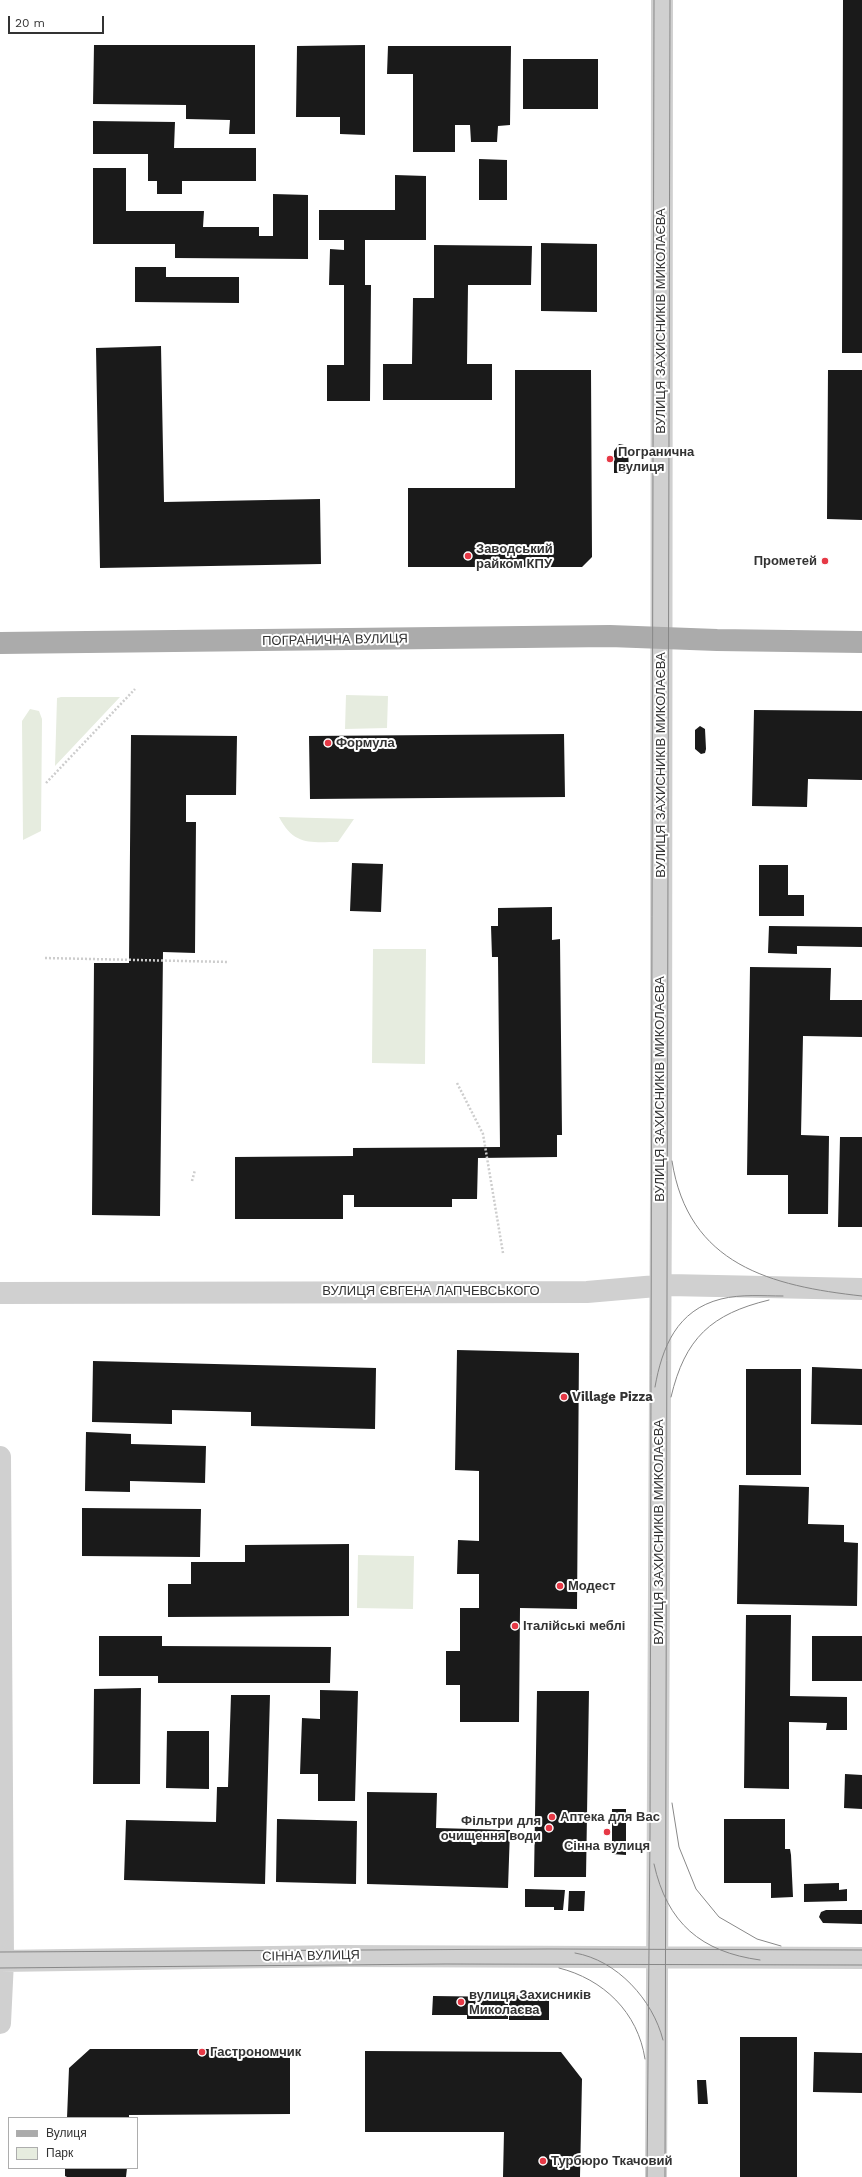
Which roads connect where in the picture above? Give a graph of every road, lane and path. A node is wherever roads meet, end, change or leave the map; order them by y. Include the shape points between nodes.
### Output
1 (662, 0) edge
2 (661, 638) junction
3 (862, 642) edge
4 (0, 643) edge
5 (135, 689) dead end
6 (46, 783) dead end
7 (45, 958) dead end
8 (229, 962) dead end
9 (457, 1083) dead end
10 (195, 1170) dead end
11 (192, 1181) dead end
12 (503, 1253) dead end
13 (660, 1285) junction
14 (862, 1289) edge
15 (0, 1293) edge
16 (0, 1457) edge
17 (657, 1958) junction
18 (862, 1958) edge
19 (2, 1961) edge
20 (0, 2023) edge
21 (656, 2177) edge

1 - 2 street, ВУЛИЦЯ ЗАХИСНИКІВ МИКОЛАЄВА
2 - 3 main road, ПОГРАНИЧНА ВУЛИЦЯ
2 - 4 main road, ПОГРАНИЧНА ВУЛИЦЯ via 610,636
2 - 13 street, ВУЛИЦЯ ЗАХИСНИКІВ МИКОЛАЄВА
5 - 6 path
7 - 8 path
9 - 12 path via 483,1134
10 - 11 path
13 - 14 street, ВУЛИЦЯ ЄВГЕНА ЛАПЧЕВСЬКОГО
13 - 15 street, ВУЛИЦЯ ЄВГЕНА ЛАПЧЕВСЬКОГО via 587,1292
13 - 17 street, ВУЛИЦЯ ЗАХИСНИКІВ МИКОЛАЄВА
16 - 19 street
17 - 18 street, СІННА ВУЛИЦЯ
17 - 19 street, СІННА ВУЛИЦЯ via 341,1956
17 - 21 street, ВУЛИЦЯ ЗАХИСНИКІВ МИКОЛАЄВА
19 - 20 street

